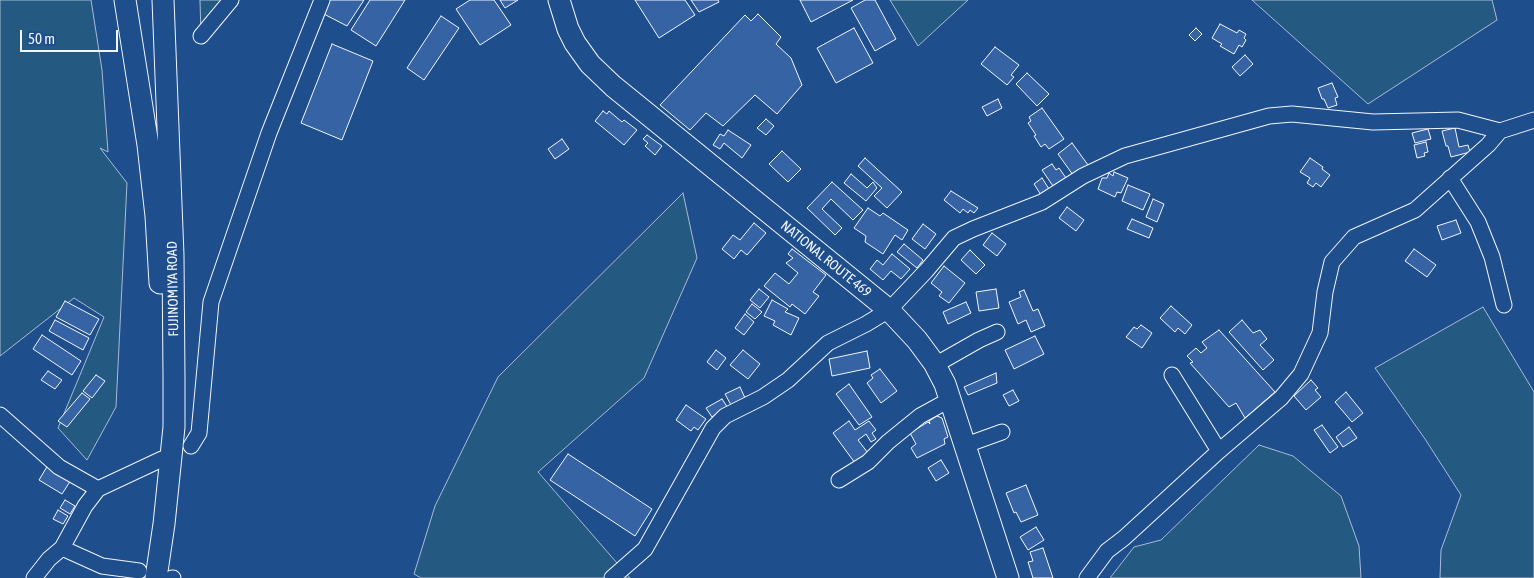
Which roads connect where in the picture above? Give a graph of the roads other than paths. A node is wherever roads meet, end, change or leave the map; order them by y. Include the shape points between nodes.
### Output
1 (125, 0) edge
2 (231, 0) edge
3 (322, 0) edge
4 (559, 0) edge
5 (163, 2) edge
6 (201, 36) dead end
7 (1534, 120) edge
8 (1500, 131) junction
9 (1450, 178) junction
10 (1504, 305) dead end
11 (889, 310) junction
12 (997, 332) dead end
13 (935, 365) junction
14 (1172, 375) dead end
15 (951, 399) junction
16 (0, 415) edge
17 (174, 428) junction
18 (1002, 432) dead end
19 (966, 445) junction
20 (191, 446) dead end
21 (1219, 451) junction
22 (162, 459) dead end
23 (839, 480) dead end
24 (98, 489) junction
25 (62, 548) junction
26 (148, 574) edge
27 (34, 578) edge
28 (612, 578) edge
29 (1008, 578) edge
30 (1087, 578) edge

1 - 17 highway via 148,145 162,332
2 - 6 street
3 - 20 street via 269,133 211,302 199,433
4 - 11 highway, NATIONAL ROUTE 469 via 575,43 590,64 613,86
5 - 17 highway, FUJINOMIYA ROAD via 173,255
7 - 8 street
8 - 9 street
8 - 11 street via 1458,120 1373,122 1292,114 1269,116 1125,156 1083,176 1042,202 954,238
9 - 10 street via 1478,222 1492,257
9 - 21 street via 1415,210 1354,237 1332,262 1320,333 1301,374 1281,398
11 - 13 highway, NATIONAL ROUTE 469
11 - 28 street via 828,343 788,380 725,416 713,428 645,549
12 - 13 street
13 - 15 highway, NATIONAL ROUTE 469
14 - 21 street
15 - 19 highway, NATIONAL ROUTE 469
15 - 23 street via 920,416 868,462
16 - 24 street via 59,467
17 - 26 highway, FUJINOMIYA ROAD via 164,524
18 - 19 street
19 - 29 highway, NATIONAL ROUTE 469
21 - 30 street via 1107,551
22 - 24 street
24 - 25 street
25 - 26 street via 102,566
25 - 27 street

